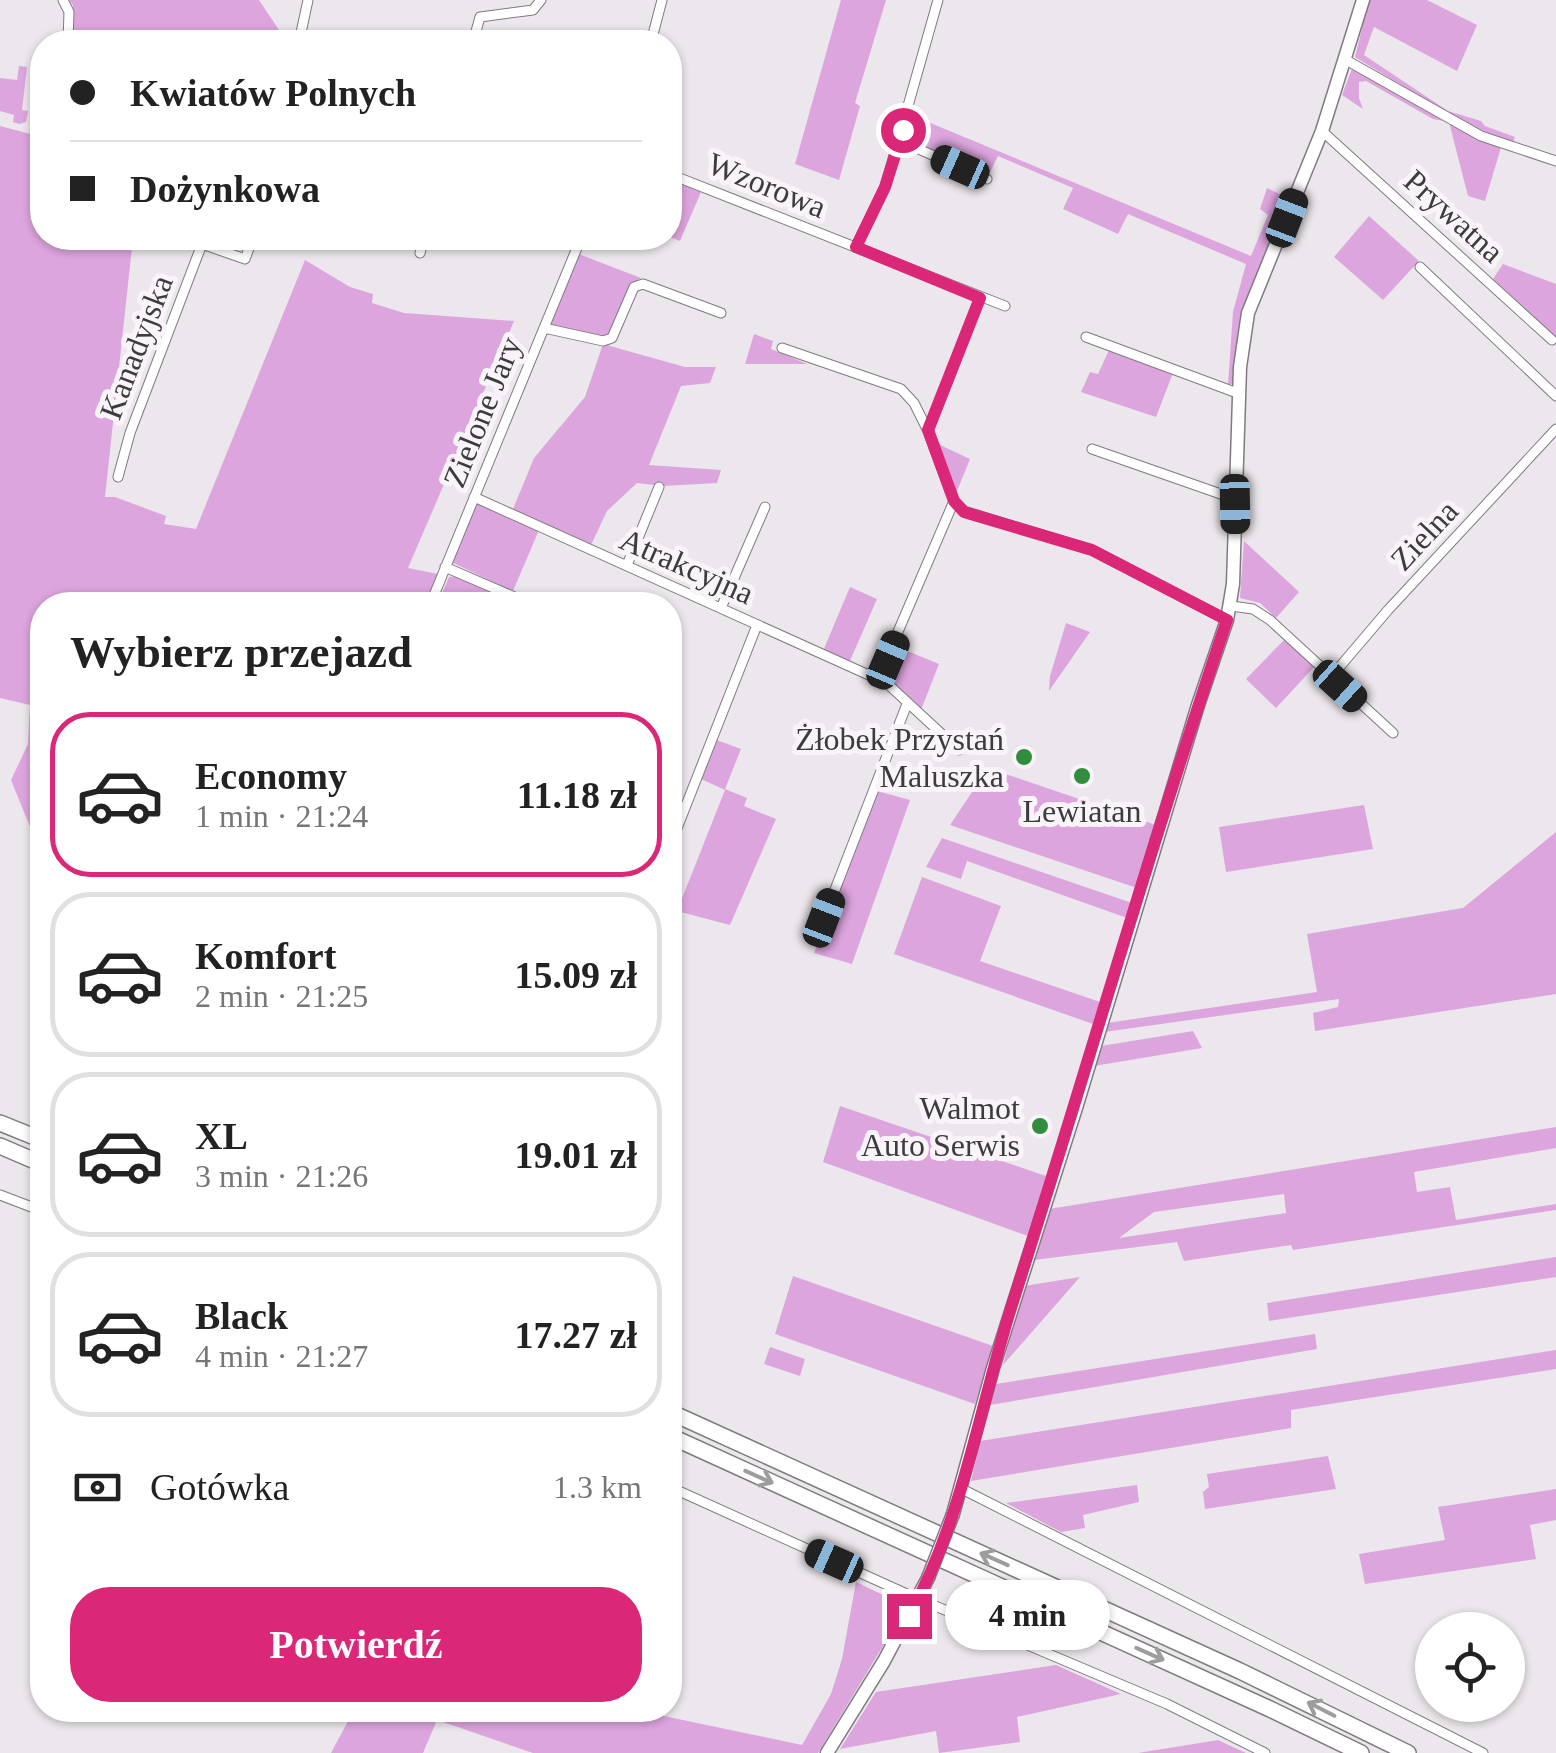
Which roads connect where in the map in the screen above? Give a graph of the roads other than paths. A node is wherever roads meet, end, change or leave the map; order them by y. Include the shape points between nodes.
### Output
1 (63, 0) edge
2 (308, 0) edge
3 (541, 0) edge
4 (662, 0) edge
5 (938, 0) edge
6 (1363, 0) edge
7 (68, 30) edge
8 (301, 30) edge
9 (476, 30) edge
10 (654, 30) edge
11 (1346, 60) junction
12 (1322, 130) junction
13 (900, 141) junction
14 (1556, 161) edge
15 (682, 179) edge
16 (986, 179) dead end
17 (856, 247) junction
18 (200, 250) edge
19 (219, 250) edge
20 (248, 250) edge
21 (421, 250) edge
22 (576, 250) edge
23 (420, 253) dead end
24 (1420, 267) dead end
25 (980, 298) junction
26 (1005, 306) dead end
27 (721, 312) dead end
28 (544, 328) junction
29 (1086, 337) dead end
30 (1552, 340) dead end
31 (782, 348) dead end
32 (1240, 394) junction
33 (1556, 396) edge
34 (1556, 429) edge
35 (928, 430) junction
36 (1092, 448) dead end
37 (118, 477) dead end
38 (659, 487) dead end
39 (474, 497) junction
40 (1235, 500) junction
41 (954, 501) junction
42 (764, 507) dead end
43 (626, 565) junction
44 (446, 567) junction
45 (435, 592) edge
46 (503, 592) edge
47 (721, 608) junction
48 (1229, 613) junction
49 (757, 625) junction
50 (880, 676) junction
51 (1331, 677) junction
52 (907, 704) junction
53 (1393, 733) dead end
54 (959, 750) dead end
55 (682, 816) edge
56 (824, 918) dead end
57 (0, 1123) edge
58 (30, 1135) edge
59 (0, 1146) edge
60 (30, 1159) edge
61 (0, 1195) edge
62 (30, 1206) edge
63 (682, 1417) edge
64 (682, 1441) edge
65 (960, 1488) junction
66 (682, 1492) edge
67 (918, 1599) junction
68 (827, 1753) edge
69 (1265, 1753) edge
70 (1360, 1753) edge
71 (1408, 1753) edge
72 (1483, 1753) edge

1 - 7 street
2 - 8 street
3 - 9 street via 534,10 480,17
4 - 10 street
5 - 13 street
6 - 11 street
11 - 12 street
11 - 14 street via 1481,136
12 - 30 street, Prywatna
12 - 32 street via 1248,314
13 - 16 street
13 - 17 street
15 - 17 street, Wzorowa
17 - 25 street, Wzorowa
18 - 37 street, Kanadyjska
19 - 20 street, Kanadyjska via 245,259
21 - 23 street
22 - 28 street, Zielone Jary
24 - 33 street
25 - 26 street, Wzorowa
25 - 35 street
27 - 28 street via 643,284 634,287 612,338
28 - 39 street, Zielone Jary
29 - 32 street
31 - 35 street via 901,389
32 - 40 street
34 - 51 street, Zielna
35 - 41 street
36 - 40 street
38 - 43 street
39 - 43 street, Atrakcyjna
39 - 44 street, Zielone Jary
40 - 48 street
41 - 48 street via 964,512 1092,550
41 - 50 street
42 - 47 street
43 - 47 street, Atrakcyjna
44 - 45 street, Zielone Jary
44 - 46 street
47 - 49 street, Atrakcyjna
48 - 51 street via 1252,609 1270,620
48 - 65 street
49 - 50 street, Atrakcyjna
49 - 55 street
50 - 52 street
51 - 53 street
52 - 54 street
52 - 56 street
57 - 58 highway
59 - 60 highway
61 - 62 street
71 -> 63 highway
64 -> 70 highway
65 - 67 street, bridge
65 - 72 street
66 - 67 street
67 - 68 street
67 - 69 street

